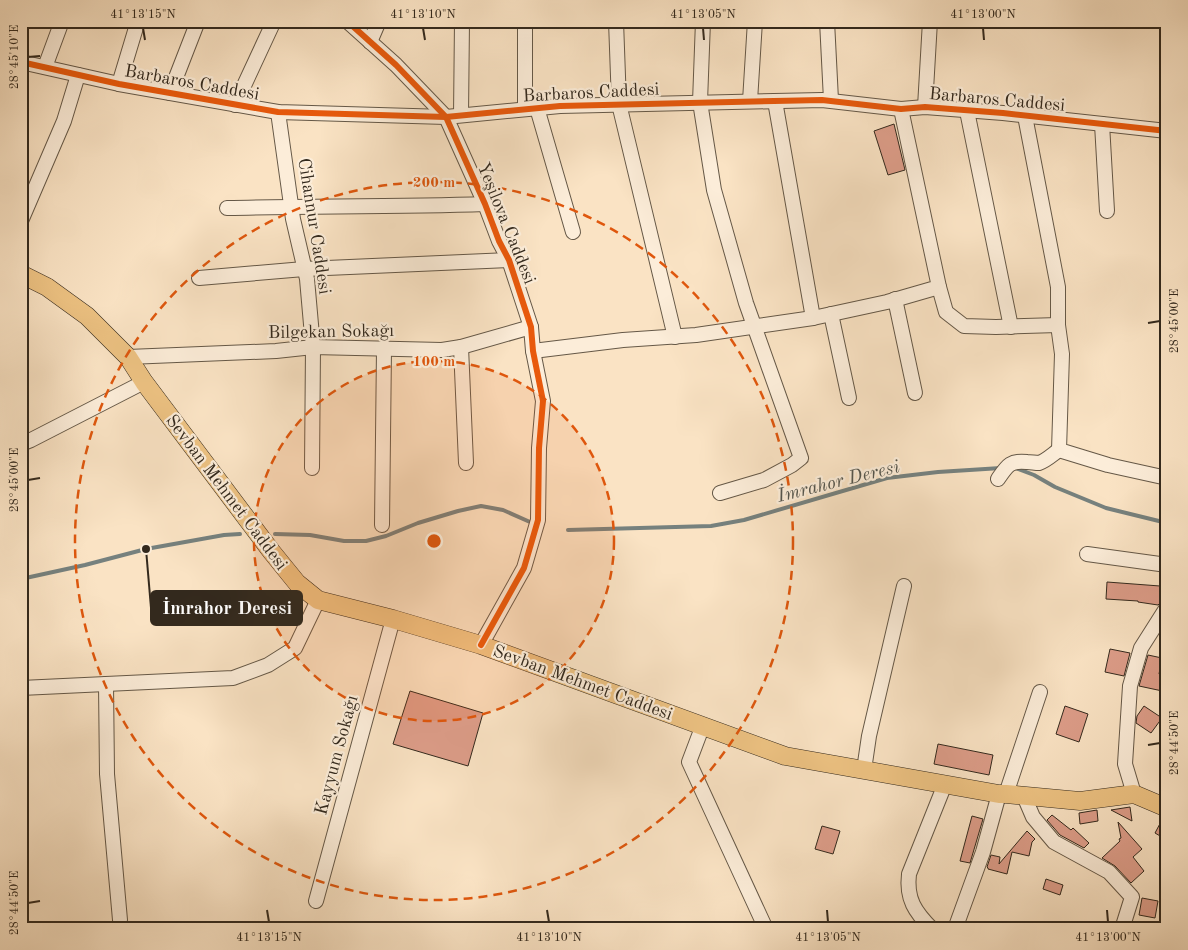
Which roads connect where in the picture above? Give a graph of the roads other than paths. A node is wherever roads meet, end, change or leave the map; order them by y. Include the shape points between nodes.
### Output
1 (62, 21) edge
2 (138, 21) edge
3 (198, 21) edge
4 (274, 21) edge
5 (347, 21) edge
6 (379, 21) edge
7 (462, 21) edge
8 (525, 21) edge
9 (616, 21) edge
10 (703, 21) edge
11 (754, 21) edge
12 (827, 21) edge
13 (930, 21) edge
14 (370, 42) junction
15 (21, 62) edge
16 (45, 67) junction
17 (78, 75) junction
18 (119, 84) junction
19 (170, 93) junction
20 (831, 100) junction
21 (750, 101) junction
22 (774, 101) junction
23 (700, 102) junction
24 (619, 104) junction
25 (235, 105) junction
26 (531, 108) junction
27 (925, 108) junction
28 (901, 109) junction
29 (967, 111) junction
30 (278, 112) junction
31 (461, 115) junction
32 (1025, 116) junction
33 (446, 117) junction
34 (1102, 124) junction
35 (1167, 131) edge
36 (486, 204) junction
37 (292, 206) junction
38 (227, 208) dead end
39 (1107, 210) dead end
40 (21, 221) edge
41 (573, 232) dead end
42 (509, 260) junction
43 (304, 269) junction
44 (21, 274) edge
45 (200, 278) dead end
46 (938, 287) junction
47 (895, 299) junction
48 (830, 314) junction
49 (813, 318) junction
50 (1058, 325) junction
51 (754, 326) junction
52 (1011, 326) junction
53 (531, 327) junction
54 (675, 337) junction
55 (313, 347) junction
56 (461, 347) junction
57 (384, 349) junction
58 (533, 351) junction
59 (128, 357) junction
60 (144, 382) junction
61 (915, 393) dead end
62 (849, 398) dead end
63 (21, 444) edge
64 (1059, 450) junction
65 (466, 463) dead end
66 (312, 468) dead end
67 (1003, 472) dead end
68 (1166, 475) edge
69 (720, 493) dead end
70 (382, 525) dead end
71 (1087, 554) dead end
72 (1167, 565) edge
73 (904, 586) dead end
74 (318, 600) junction
75 (1167, 607) edge
76 (393, 619) junction
77 (481, 646) junction
78 (106, 684) junction
79 (21, 688) edge
80 (1040, 692) dead end
81 (703, 725) junction
82 (864, 770) junction
83 (945, 784) junction
84 (1003, 794) junction
85 (1134, 794) junction
86 (1024, 796) junction
87 (1167, 808) edge
88 (316, 902) dead end
89 (120, 920) dead end
90 (766, 929) edge
91 (932, 929) edge
92 (954, 929) edge
93 (1122, 929) edge

1 - 16 street
2 - 18 street
3 - 19 street
4 - 25 street
5 - 14 street, Yeşilova Caddesi
6 - 14 street
7 - 31 street
8 - 26 street
9 - 24 street
10 - 23 street
11 - 21 street
12 - 20 street
13 - 27 street
14 - 33 street, Yeşilova Caddesi
15 - 16 street, Barbaros Caddesi
16 - 17 street, Barbaros Caddesi
17 - 18 street, Barbaros Caddesi
17 - 40 street via 64,121
18 - 19 street, Barbaros Caddesi
19 - 25 street, Barbaros Caddesi
20 - 22 street, Barbaros Caddesi
20 - 28 street, Barbaros Caddesi
21 - 22 street, Barbaros Caddesi
21 - 23 street, Barbaros Caddesi
22 - 49 street
23 - 24 street, Barbaros Caddesi
23 - 51 street via 714,190
24 - 26 street, Barbaros Caddesi
24 - 54 street
25 - 30 street, Barbaros Caddesi
26 - 31 street, Barbaros Caddesi
26 - 41 street
27 - 28 street, Barbaros Caddesi
27 - 29 street, Barbaros Caddesi
28 - 46 street
29 - 32 street, Barbaros Caddesi
29 - 52 street
30 - 33 street, Barbaros Caddesi
30 - 37 street, Cihannur Caddesi
31 - 33 street, Barbaros Caddesi
32 - 34 street, Barbaros Caddesi
32 - 50 street via 1058,287
33 - 36 street, Yeşilova Caddesi
34 - 35 street, Barbaros Caddesi
34 - 39 street
36 - 37 street
36 - 42 street, Yeşilova Caddesi
37 - 38 street
37 - 43 street, Cihannur Caddesi
42 - 43 street
42 - 53 street, Yeşilova Caddesi
43 - 45 street
43 - 55 street, Cihannur Caddesi
44 - 59 main road, Sevban Mehmet Caddesi via 47,287 87,316
46 - 47 street
46 - 52 street via 946,312 964,326
47 - 48 street
47 - 61 street
48 - 49 street
48 - 62 street
49 - 51 street
50 - 52 street
50 - 64 street via 1062,354
51 - 54 street
51 - 69 street via 801,458 764,480
53 - 56 street, Bilgekan Sokağı
53 - 58 street, Yeşilova Caddesi
54 - 58 street
55 - 57 street, Bilgekan Sokağı
55 - 59 street, Bilgekan Sokağı
55 - 66 street, Cihannur Caddesi
56 - 57 street, Bilgekan Sokağı via 442,350
56 - 65 street
57 - 70 street
58 - 77 street, Yeşilova Caddesi via 543,401 538,520 524,568
59 - 60 main road, Sevban Mehmet Caddesi
60 - 63 street
60 - 74 main road, Sevban Mehmet Caddesi via 286,570
64 - 67 street via 1039,463 1019,461
64 - 68 street via 1108,465
71 - 72 street
73 - 82 street via 868,736
74 - 76 main road, Sevban Mehmet Caddesi
74 - 78 street via 295,648 268,665 233,678
75 - 85 street via 1141,648 1130,686 1125,764
76 - 77 main road, Sevban Mehmet Caddesi
76 - 88 street, Kayyum Sokağı
77 - 81 main road, Sevban Mehmet Caddesi
78 - 79 street
78 - 89 street via 107,774
80 - 84 street
81 - 82 main road, Sevban Mehmet Caddesi via 785,756
81 - 90 street via 689,762
82 - 83 main road, Sevban Mehmet Caddesi
83 - 84 main road, Sevban Mehmet Caddesi
83 - 91 street via 908,881 912,903
84 - 86 main road, Sevban Mehmet Caddesi
84 - 92 street
85 - 86 main road, Sevban Mehmet Caddesi via 1080,801
85 - 87 main road
86 - 93 street via 1033,818 1054,842 1109,872 1132,897

